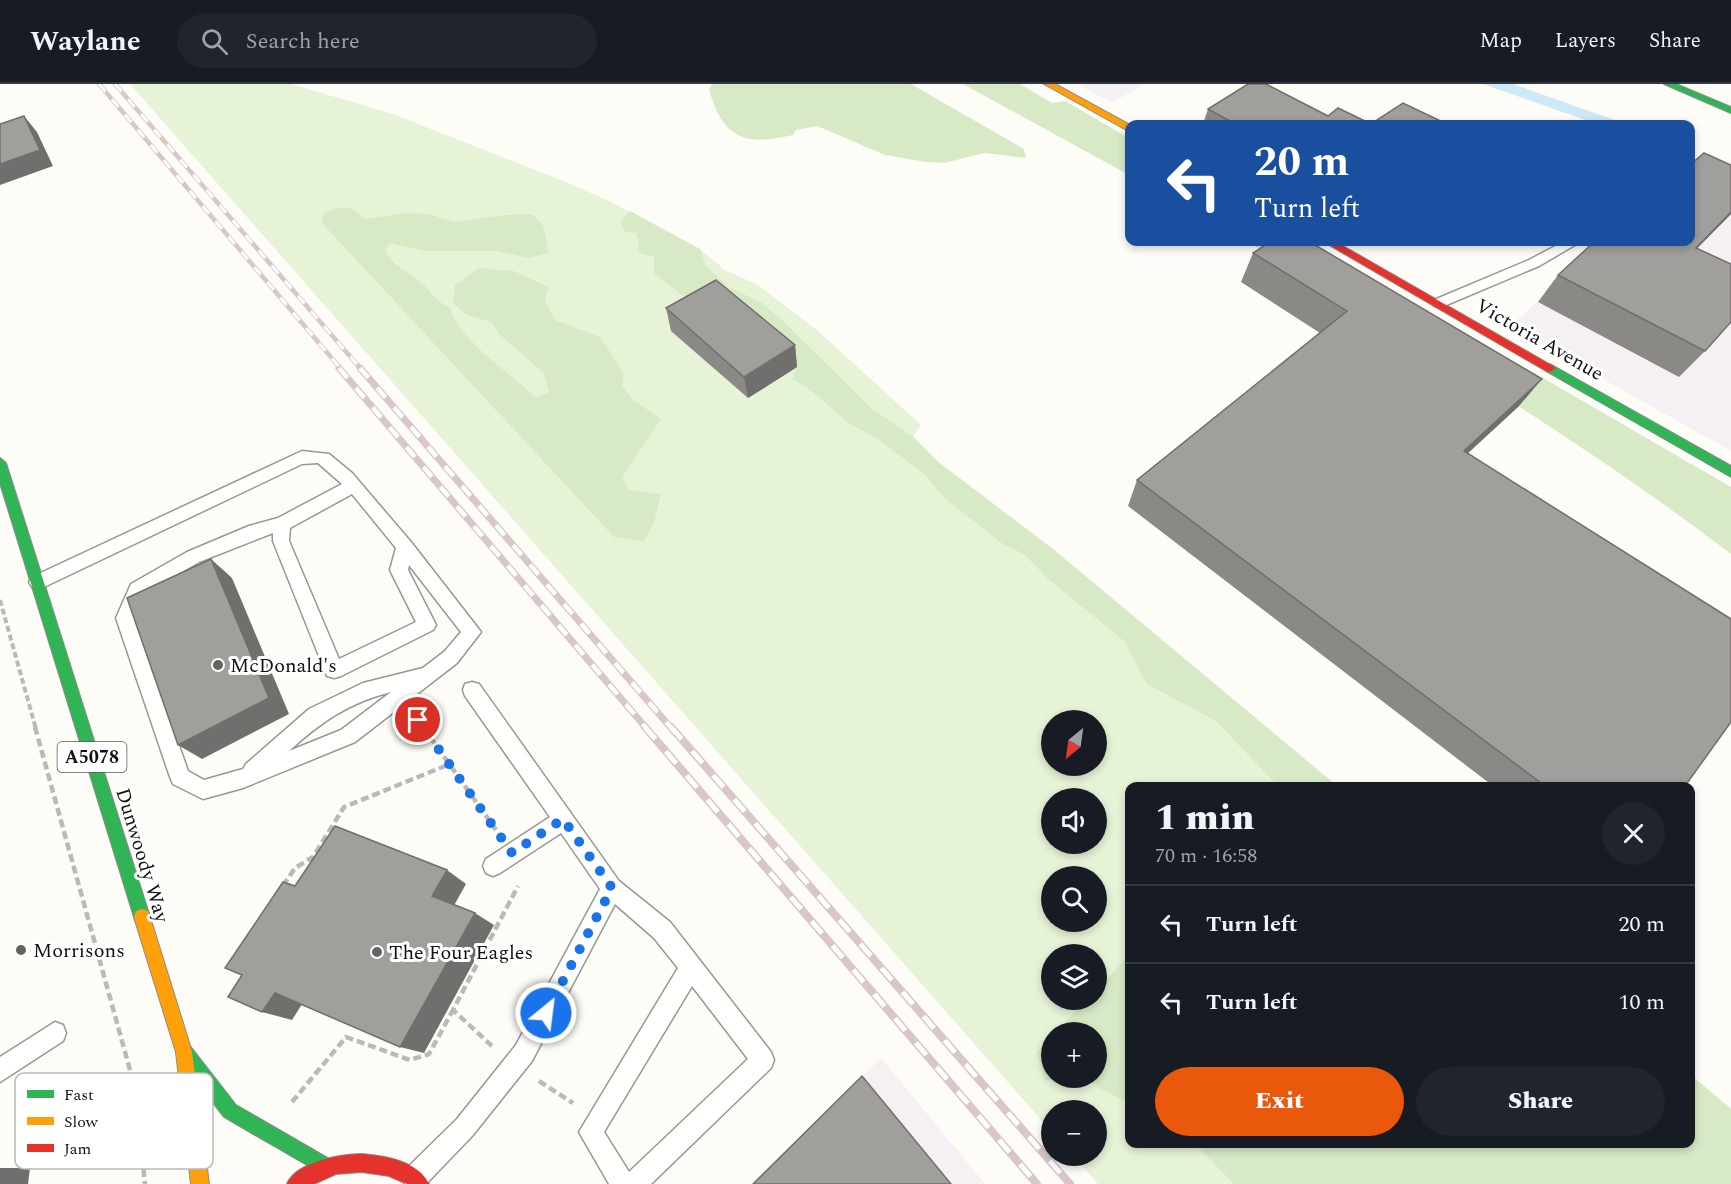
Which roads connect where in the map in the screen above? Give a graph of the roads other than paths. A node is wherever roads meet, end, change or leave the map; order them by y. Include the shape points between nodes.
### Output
1 (1048, 84) edge
2 (1668, 84) edge
3 (1731, 110) edge
4 (1125, 126) edge
5 (1336, 246) edge
6 (1566, 246) edge
7 (1439, 303) junction
8 (0, 463) edge
9 (1731, 472) edge
10 (352, 486) junction
11 (282, 524) junction
12 (405, 547) junction
13 (38, 582) junction
14 (430, 674) junction
15 (472, 690) dead end
16 (243, 779) junction
17 (563, 819) junction
18 (493, 866) dead end
19 (612, 888) junction
20 (691, 968) junction
21 (55, 1033) dead end
22 (184, 1052) junction
23 (0, 1071) edge
24 (187, 1073) edge
25 (200, 1073) edge
26 (213, 1089) edge
27 (327, 1167) junction
28 (198, 1169) edge
29 (417, 1181) edge
30 (200, 1184) edge
31 (296, 1184) edge
32 (623, 1184) edge
33 (634, 1184) edge

1 - 4 main road
2 - 3 main road
5 - 7 main road, Victoria Avenue
6 - 7 lane
7 - 9 main road, Victoria Avenue
8 - 13 main road, Dunwoody Way / A5078
10 - 11 lane
10 - 12 lane
10 - 13 lane via 325,459 299,458
11 - 12 lane via 281,541 334,670 427,625 399,570
11 - 16 lane via 193,557 137,589 125,618 180,777 203,789
12 - 14 lane via 471,632 451,657
13 - 22 main road, Dunwoody Way / A5078
14 - 16 lane via 348,736
14 - 16 lane via 363,691 316,715
15 - 17 lane
17 - 18 lane
17 - 19 lane
19 - 20 lane via 662,930
19 - 29 lane via 524,1053
20 - 32 lane via 591,1132
20 - 33 lane via 763,1060
21 - 23 lane
22 - 24 main road, Dunwoody Way / A5078
22 - 25 main road, Dunwoody Way / A5078
26 - 27 main road, Dunwoody Way / A5078 via 230,1111
27 - 29 main road via 378,1163
27 - 31 main road
28 - 30 main road, Dunwoody Way / A5078

